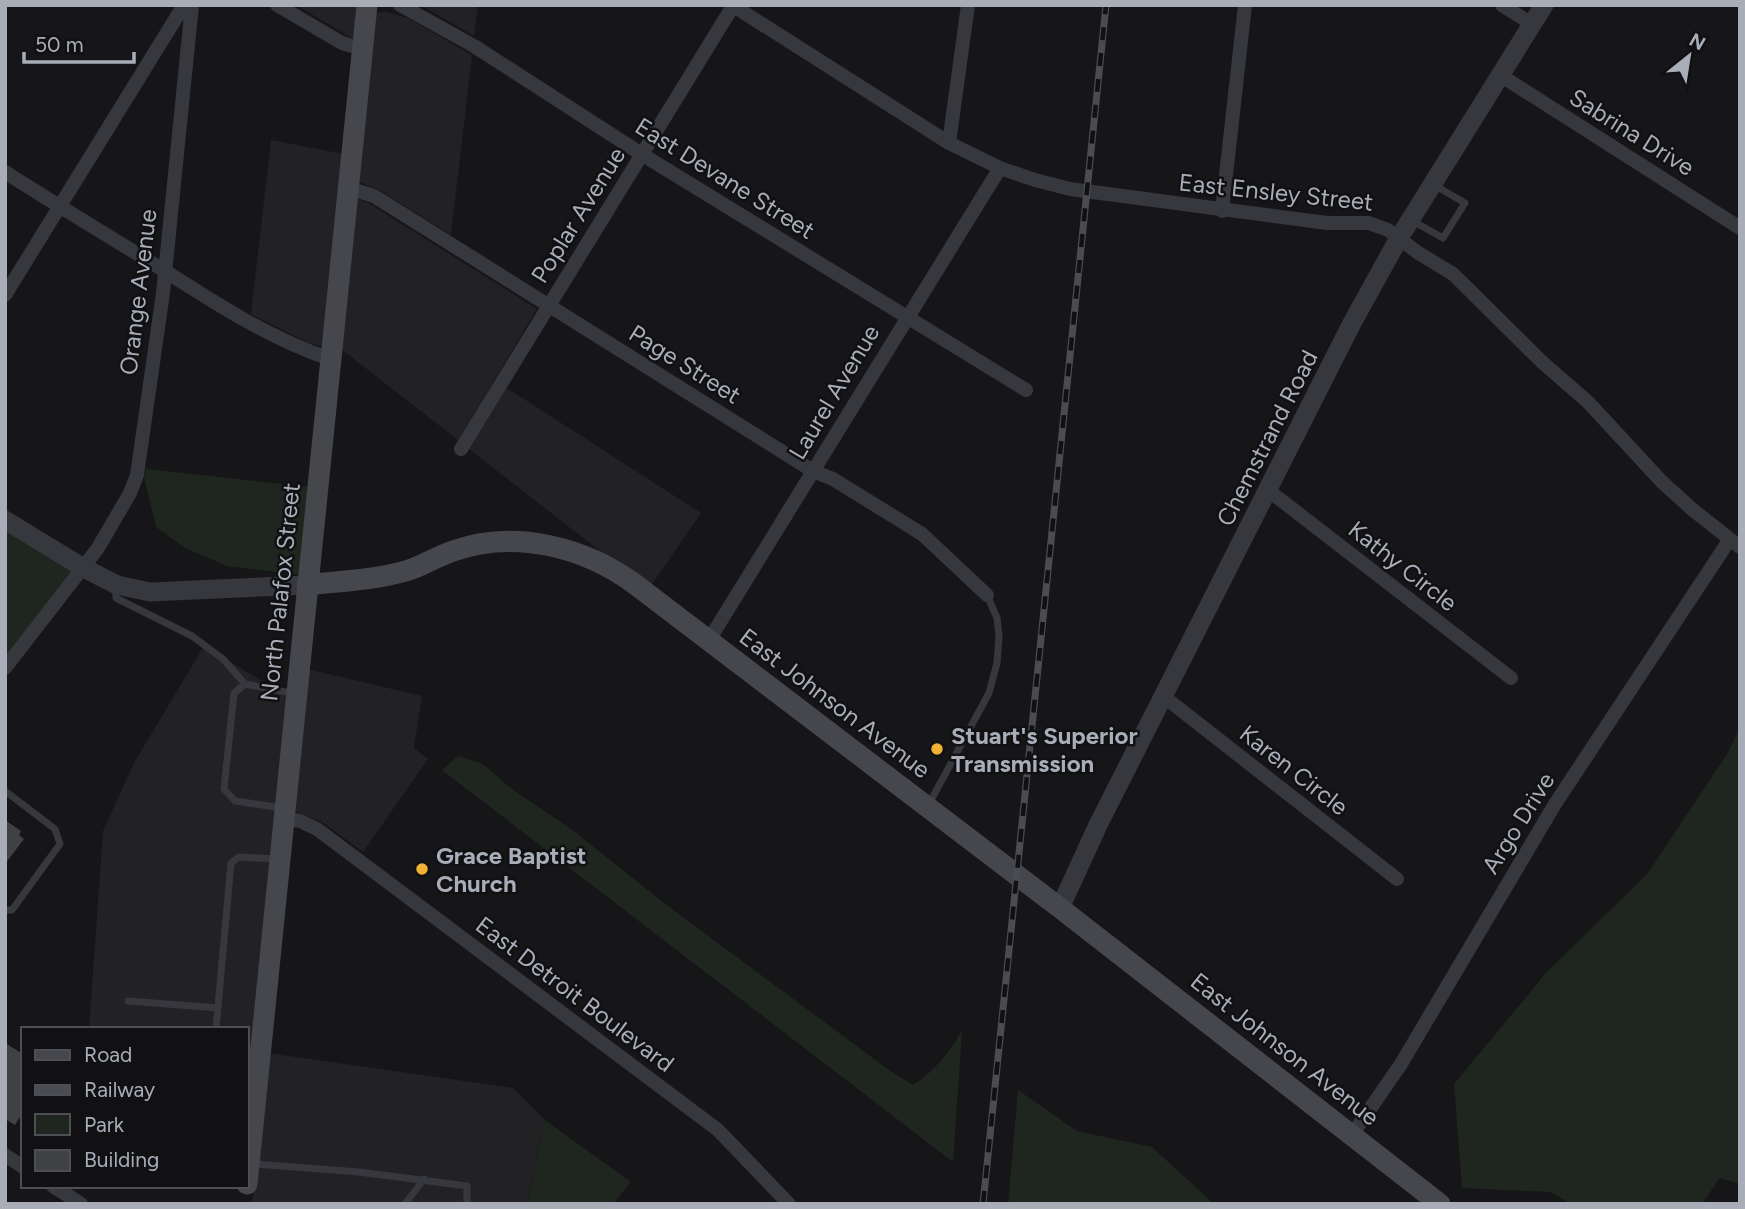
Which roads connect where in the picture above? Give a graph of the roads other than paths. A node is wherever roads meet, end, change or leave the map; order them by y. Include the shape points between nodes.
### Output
1 (184, 5) edge
2 (192, 5) edge
3 (277, 5) edge
4 (373, 5) edge
5 (400, 5) edge
6 (968, 5) edge
7 (1245, 5) edge
8 (1502, 5) edge
9 (1544, 5) edge
10 (367, 6) edge
11 (733, 6) edge
12 (1532, 24) junction
13 (362, 49) junction
14 (1500, 75) junction
15 (949, 143) junction
16 (643, 155) junction
17 (1000, 168) junction
18 (5, 172) edge
19 (1432, 184) junction
20 (348, 188) junction
21 (60, 207) junction
22 (1222, 211) junction
23 (1410, 219) junction
24 (1740, 228) edge
25 (1399, 238) junction
26 (165, 271) junction
27 (5, 295) edge
28 (548, 306) junction
29 (907, 317) junction
30 (330, 359) junction
31 (1026, 390) dead end
32 (461, 449) dead end
33 (813, 471) junction
34 (1268, 490) junction
35 (5, 520) edge
36 (1735, 543) edge
37 (82, 568) junction
38 (117, 585) junction
39 (307, 585) junction
40 (987, 595) joint
41 (709, 640) junction
42 (5, 667) edge
43 (1511, 678) dead end
44 (244, 684) junction
45 (296, 694) junction
46 (1163, 696) junction
47 (5, 790) edge
48 (928, 807) junction
49 (284, 813) junction
50 (280, 859) junction
51 (1397, 879) dead end
52 (1060, 908) junction
53 (5, 910) edge
54 (128, 1001) dead end
55 (218, 1008) junction
56 (216, 1027) edge
57 (1352, 1135) junction
58 (5, 1155) edge
59 (21, 1166) edge
60 (248, 1166) edge
61 (248, 1178) edge
62 (424, 1179) junction
63 (57, 1188) edge
64 (81, 1204) edge
65 (405, 1204) edge
66 (468, 1204) edge
67 (789, 1204) edge
68 (1440, 1204) edge

1 - 21 street
2 - 26 street, Orange Avenue
3 - 13 street via 342,43
4 - 10 street
5 - 16 street, East Devane Street via 474,46
6 - 15 street
7 - 22 street
8 - 12 street
9 - 12 street, Chemstrand Road
10 - 13 main road, North Palafox Street
11 - 15 street, East Ensley Street
11 - 16 street, Poplar Avenue
12 - 14 street, Chemstrand Road
13 - 20 main road, North Palafox Street
14 - 19 street, Chemstrand Road
14 - 24 street, Sabrina Drive
15 - 17 street, East Ensley Street
16 - 28 street, Poplar Avenue
16 - 29 street, East Devane Street
17 - 22 street, East Ensley Street via 1070,189
17 - 29 street, Laurel Avenue
18 - 21 street
19 - 23 street, Chemstrand Road
19 - 23 lane via 1465,202 1443,238
20 - 28 street, Page Street via 374,196
20 - 30 main road, North Palafox Street
21 - 26 street
21 - 27 street
22 - 25 street, East Ensley Street via 1369,223
23 - 25 street, Chemstrand Road
25 - 34 street, Chemstrand Road
25 - 36 street, East Ensley Street via 1453,274 1588,401 1662,482
26 - 30 street via 263,330
26 - 37 street, Orange Avenue via 137,475 98,548
28 - 32 street, Poplar Avenue
28 - 33 street, Page Street
29 - 31 street, East Devane Street
29 - 33 street, Laurel Avenue
30 - 39 main road, North Palafox Street
33 - 40 street, Page Street via 922,534
33 - 41 street, Laurel Avenue
34 - 43 street, Kathy Circle
34 - 46 street, Chemstrand Road
35 - 37 street
36 - 57 street, Argo Drive via 1555,804 1401,1064
37 - 38 street
37 - 42 street, Orange Avenue
38 - 39 street via 150,592
38 - 44 lane via 116,598 192,636 223,659
39 - 41 main road, East Johnson Avenue via 407,570 455,550 518,541 604,564
39 - 45 main road, North Palafox Street
40 - 48 lane via 999,636 989,693
41 - 48 main road, East Johnson Avenue
44 - 45 lane
44 - 49 lane via 234,693 225,789 234,802
45 - 49 main road, North Palafox Street
46 - 51 street, Karen Circle
46 - 52 street, Chemstrand Road
47 - 53 lane via 55,829 60,844 12,910
48 - 52 main road, East Johnson Avenue
49 - 50 main road, North Palafox Street
49 - 67 street, East Detroit Boulevard via 317,828 718,1130
50 - 55 lane via 239,857 231,863
50 - 60 main road, North Palafox Street
52 - 57 main road, East Johnson Avenue
54 - 55 lane
55 - 56 lane
57 - 68 main road, East Johnson Avenue
58 - 59 street
61 - 62 lane
62 - 65 lane
62 - 66 lane via 467,1186
63 - 64 street

